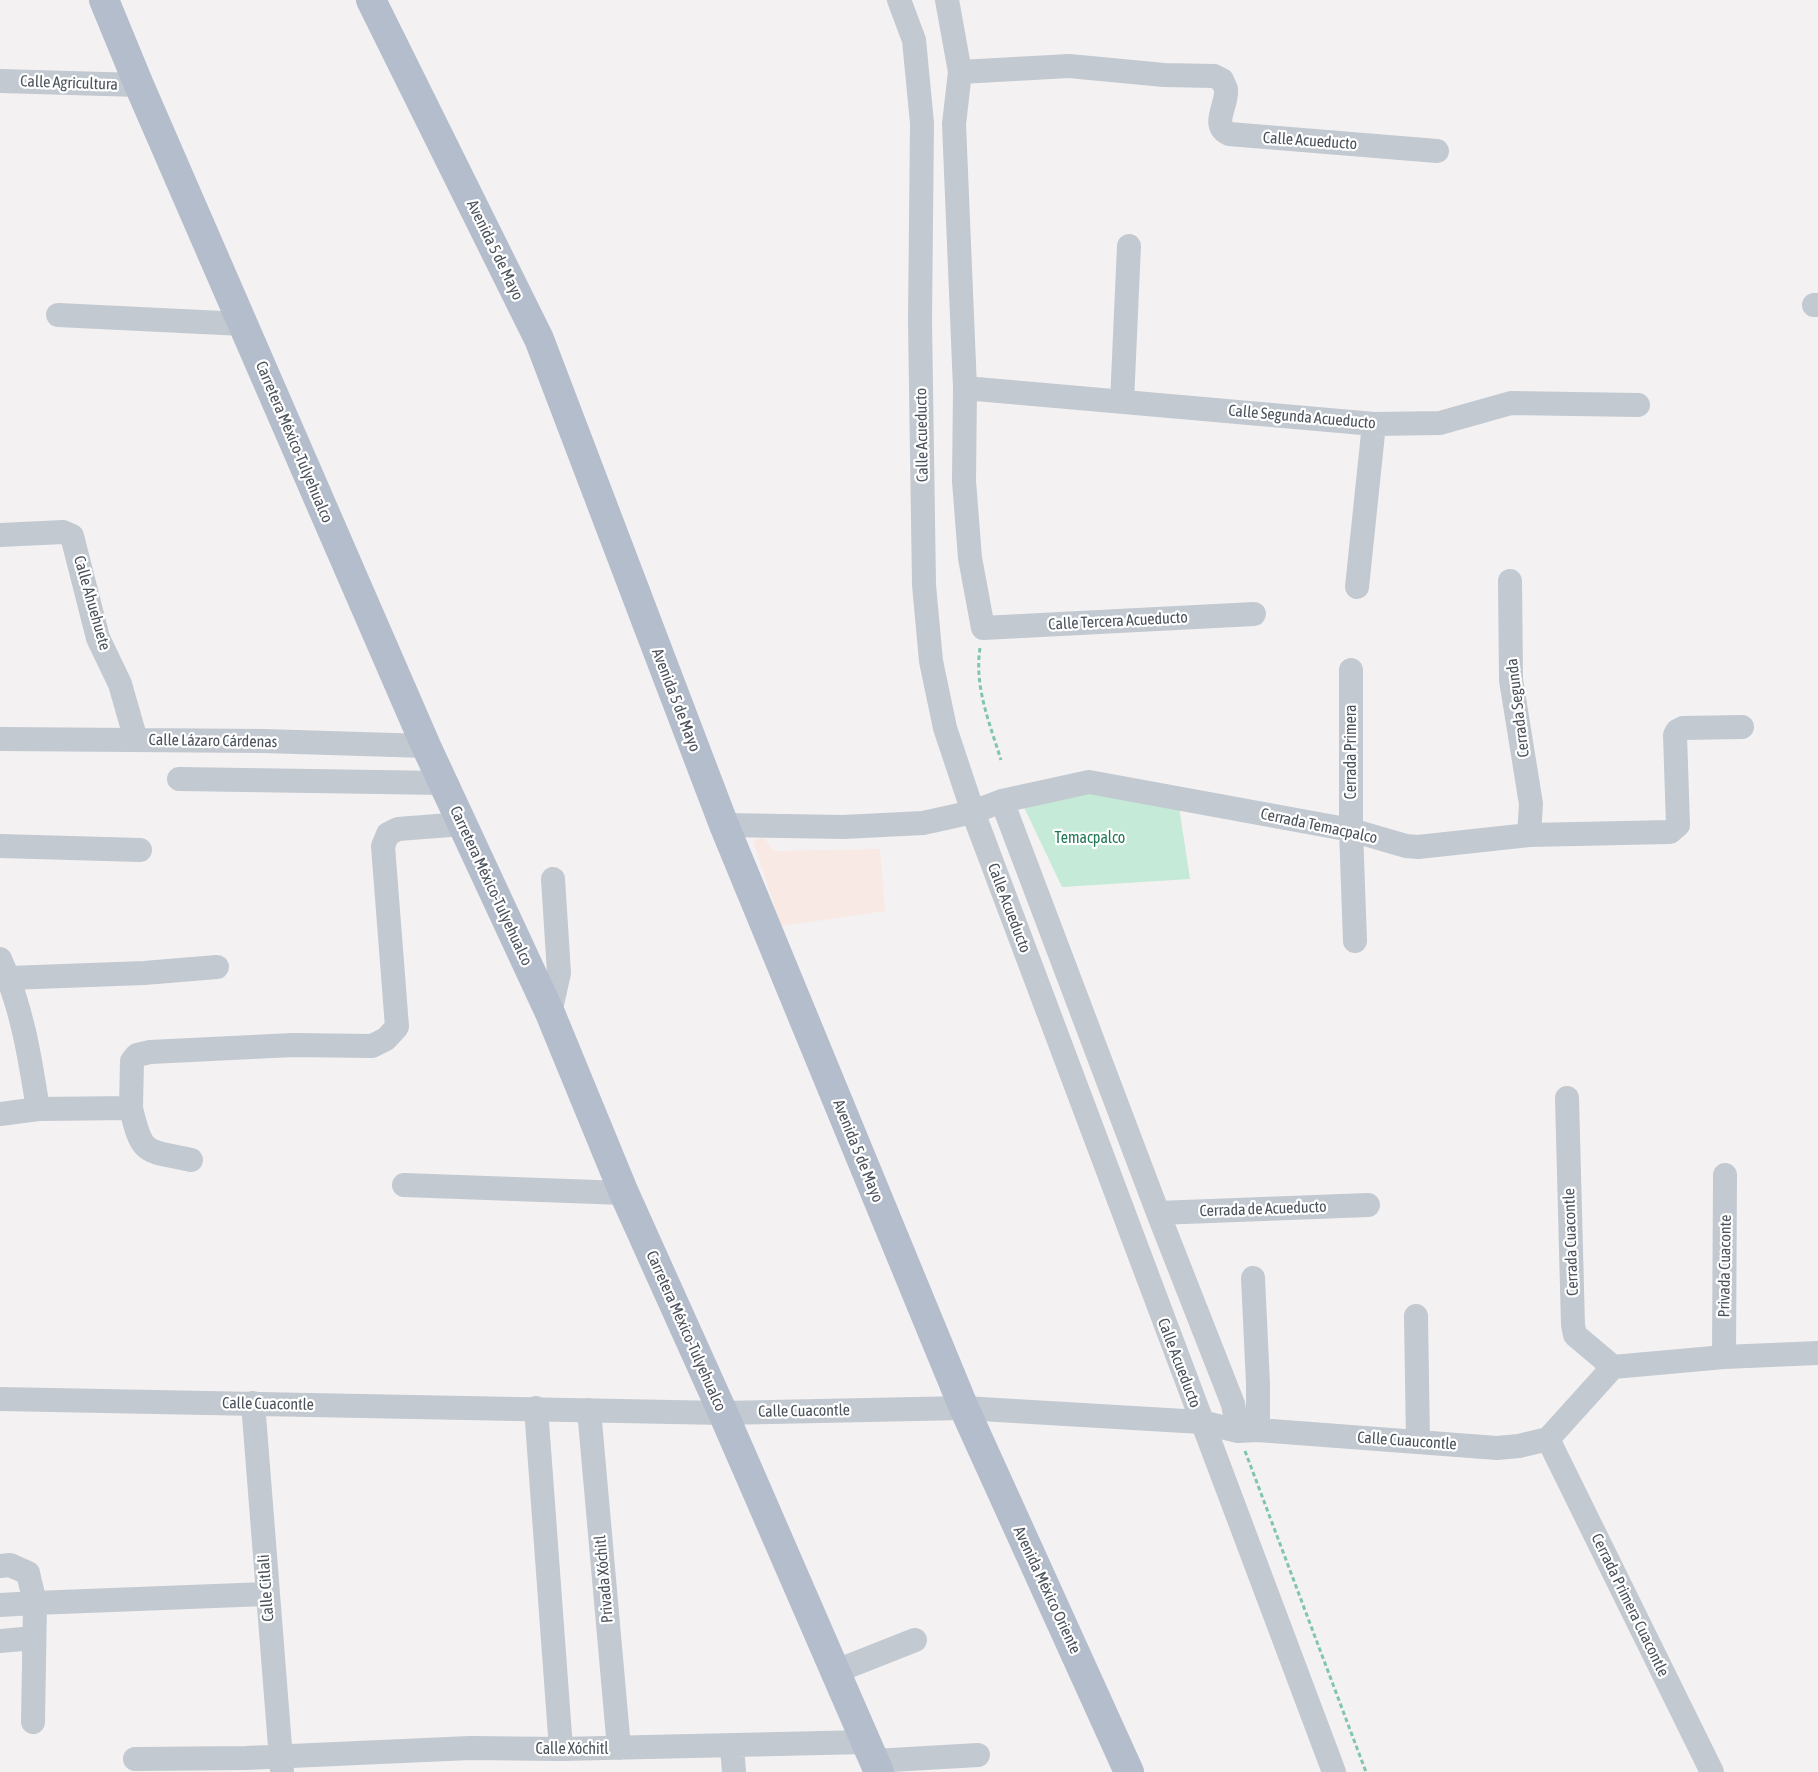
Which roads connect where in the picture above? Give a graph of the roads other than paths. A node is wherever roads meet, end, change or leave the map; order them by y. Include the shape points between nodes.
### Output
1 (104, 0) edge
2 (371, 0) edge
3 (899, 0) edge
4 (947, 0) edge
5 (960, 72) junction
6 (0, 81) edge
7 (138, 85) junction
8 (1437, 151) dead end
9 (1129, 246) dead end
10 (58, 315) dead end
11 (243, 324) junction
12 (965, 388) junction
13 (1122, 402) junction
14 (1638, 405) dead end
15 (1374, 424) junction
16 (0, 535) edge
17 (1510, 580) dead end
18 (1357, 587) dead end
19 (1254, 614) dead end
20 (1351, 670) dead end
21 (1742, 727) dead end
22 (0, 739) edge
23 (136, 740) junction
24 (426, 746) junction
25 (179, 779) dead end
26 (444, 783) junction
27 (1002, 801) junction
28 (973, 812) junction
29 (463, 824) junction
30 (724, 825) junction
31 (1351, 830) junction
32 (1529, 834) junction
33 (0, 846) edge
34 (140, 850) dead end
35 (553, 879) dead end
36 (1355, 941) dead end
37 (217, 967) dead end
38 (4, 968) edge
39 (550, 1013) junction
40 (1567, 1098) dead end
41 (131, 1108) junction
42 (38, 1109) junction
43 (0, 1114) edge
44 (190, 1160) dead end
45 (1725, 1175) dead end
46 (404, 1185) dead end
47 (624, 1193) junction
48 (1368, 1205) dead end
49 (1158, 1213) junction
50 (1253, 1278) dead end
51 (1416, 1316) dead end
52 (1818, 1353) edge
53 (1724, 1357) junction
54 (1613, 1367) junction
55 (0, 1399) edge
56 (253, 1403) junction
57 (536, 1408) junction
58 (964, 1408) junction
59 (589, 1410) junction
60 (723, 1413) junction
61 (1201, 1422) junction
62 (1248, 1430) junction
63 (1548, 1439) junction
64 (1418, 1441) junction
65 (0, 1566) edge
66 (267, 1594) junction
67 (35, 1603) junction
68 (0, 1605) edge
69 (34, 1638) junction
70 (915, 1640) dead end
71 (0, 1641) edge
72 (834, 1672) junction
73 (33, 1722) dead end
74 (732, 1746) junction
75 (619, 1748) junction
76 (561, 1749) junction
77 (978, 1755) dead end
78 (873, 1758) edge
79 (135, 1760) dead end
80 (281, 1764) edge
81 (734, 1772) edge
82 (1130, 1772) edge
83 (1334, 1772) edge
84 (1712, 1772) edge

1 - 7 main road, Carretera México-Tulyehualco
2 - 30 main road, Avenida 5 de Mayo via 539,339
3 - 28 street, Calle Acueducto via 914,40 922,123 924,585 931,661 945,728
4 - 5 street
5 - 8 street, Calle Acueducto via 1069,66 1214,76 1222,80 1226,90 1219,125 1229,134
5 - 12 street via 954,124
6 - 7 street, Calle Agricultura
7 - 11 main road, Carretera México-Tulyehualco
9 - 13 street
10 - 11 street
11 - 24 main road, Carretera México-Tulyehualco
12 - 13 street, Calle Segunda Acueducto
12 - 19 street, Calle Tercera Acueducto via 964,481 970,558 983,628
13 - 15 street, Calle Segunda Acueducto
14 - 15 street, Calle Segunda Acueducto via 1511,403 1440,423
15 - 18 street
16 - 23 street, Calle Ahuehuete via 63,532 72,536 98,638 120,684
17 - 32 street, Cerrada Segunda via 1511,680 1531,804
20 - 31 street, Cerrada Primera
21 - 32 street, Cerrada Temacpalco via 1677,731 1678,825 1670,832
22 - 23 street, Calle Lázaro Cárdenas
23 - 24 street, Calle Lázaro Cárdenas
24 - 26 main road, Carretera México-Tulyehualco
25 - 26 street
26 - 29 main road, Carretera México-Tulyehualco
27 - 28 street, Cerrada Temacpalco
27 - 31 street, Cerrada Temacpalco via 1089,782
27 - 49 street, Calle Acueducto
28 - 30 street, Cerrada Temacpalco via 923,823 854,827
28 - 61 street, Calle Acueducto
29 - 39 main road, Carretera México-Tulyehualco
29 - 41 street via 398,829 388,834 383,846 397,1027 386,1039 372,1046 293,1045 137,1055 132,1061
30 - 58 main road, Avenida 5 de Mayo
31 - 32 street, Cerrada Temacpalco via 1418,847
31 - 36 street, Cerrada Primera
33 - 34 street
35 - 39 street via 559,973
37 - 38 street via 144,973
38 - 42 street via 28,1043
39 - 47 main road, Carretera México-Tulyehualco
40 - 54 street, Cerrada Cuacontle via 1573,1324 1575,1335
41 - 42 street
41 - 44 street via 141,1143 151,1151
42 - 43 street
45 - 53 street, Privada Cuaconte
46 - 47 street
47 - 60 main road, Carretera México-Tulyehualco
48 - 49 street, Cerrada de Acueducto
49 - 62 street, Calle Acueducto via 1233,1404
50 - 62 street via 1258,1384
51 - 64 street
52 - 53 street
53 - 54 street
54 - 63 street
55 - 56 street, Calle Cuacontle
56 - 57 street, Calle Cuacontle
56 - 66 street, Calle Citlali
57 - 59 street, Calle Cuacontle
57 - 76 street
58 - 60 street, Calle Cuacontle
58 - 61 street, Calle Cuaucontle
58 - 82 main road, Avenida México Oriente
59 - 60 street, Calle Cuacontle
59 - 75 street, Privada Xóchitl
60 - 72 main road, Carretera México-Tulyehualco
61 - 62 street, Calle Cuaucontle
61 - 83 street, Calle Acueducto
62 - 64 street, Calle Cuaucontle
63 - 64 street, Calle Cuaucontle via 1497,1448
63 - 84 street, Cerrada Primera Cuacontle
65 - 67 street via 10,1565 27,1573
66 - 67 street
66 - 80 street, Calle Citlali
67 - 68 street
67 - 69 street
69 - 71 street
69 - 73 street
70 - 72 street
72 - 78 main road, Carretera México-Tulyehualco
74 - 75 street, Calle Xóchitl
74 - 78 street, Calle Xóchitl
74 - 81 street
75 - 76 street, Calle Xóchitl
76 - 80 street, Calle Xóchitl via 470,1748
77 - 78 street, Calle Xóchitl
79 - 80 street, Calle Xóchitl

